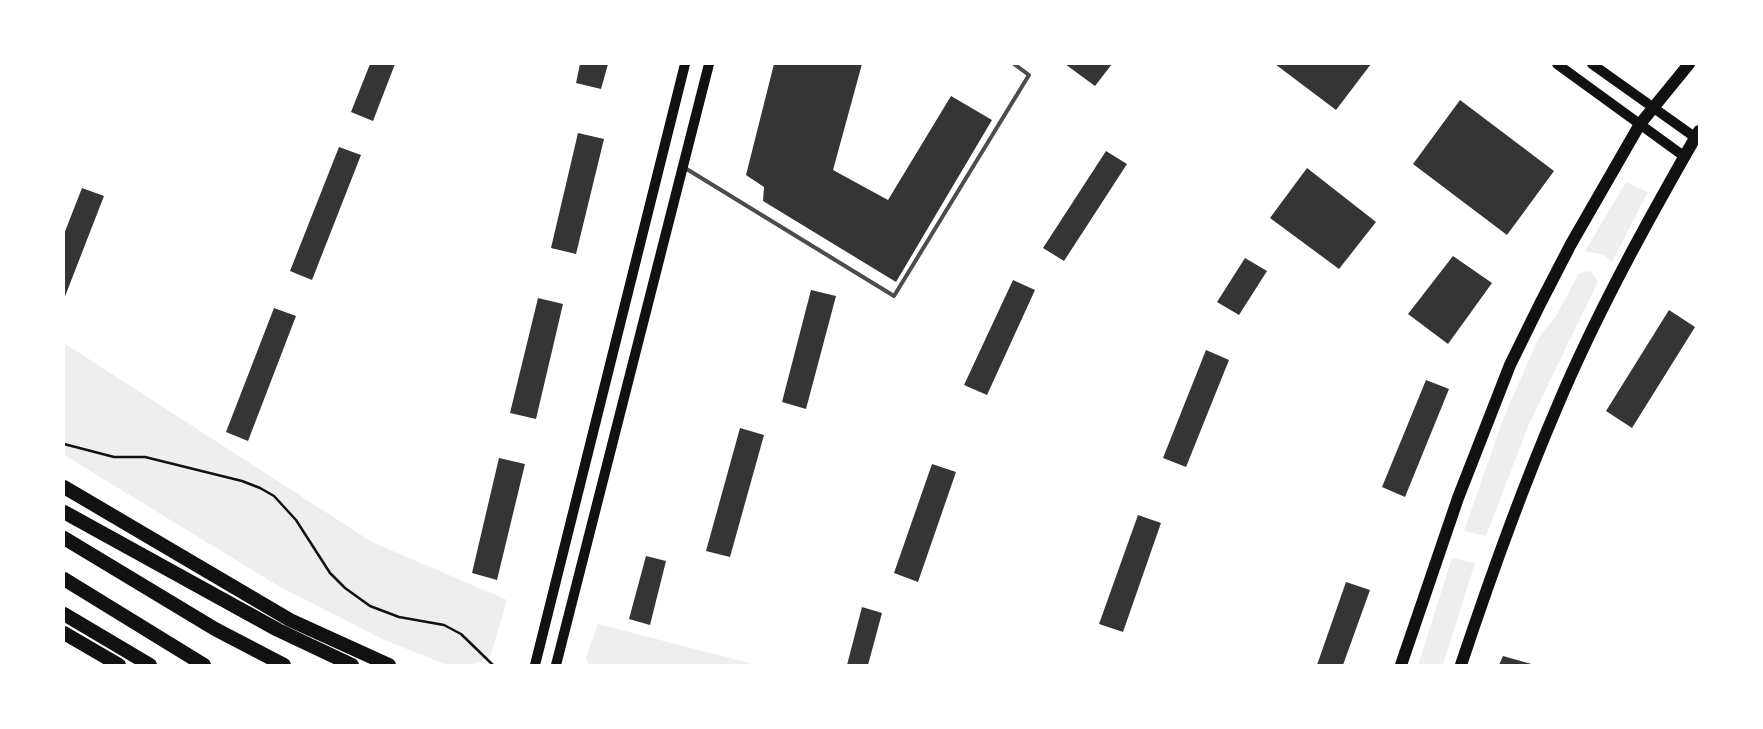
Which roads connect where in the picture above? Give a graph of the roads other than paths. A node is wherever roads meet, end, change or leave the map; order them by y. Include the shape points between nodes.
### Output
1 (685, 64) edge
2 (709, 64) edge
3 (1014, 64) edge
4 (1557, 64) edge
5 (1592, 64) edge
6 (1690, 64) edge
7 (1652, 108) junction
8 (1640, 124) junction
9 (1697, 135) edge
10 (1685, 157) junction
11 (683, 167) junction
12 (64, 487) edge
13 (64, 512) edge
14 (64, 538) edge
15 (64, 580) edge
16 (64, 614) edge
17 (64, 633) edge
18 (271, 659) junction
19 (119, 665) edge
20 (150, 665) edge
21 (204, 665) edge
22 (284, 665) edge
23 (295, 665) edge
24 (352, 665) edge
25 (389, 665) edge
26 (535, 665) edge
27 (556, 665) edge
28 (1400, 665) edge
29 (1462, 665) edge

1 - 26 main road
2 - 11 main road
3 - 11 lane via 1029,75 894,296
4 - 8 main road
5 - 7 main road
6 - 7 main road
7 - 8 main road
7 - 9 main road
8 - 10 main road
8 - 28 main road via 1571,244 1510,365 1458,498
9 - 10 main road
10 - 29 main road via 1592,332 1557,406
11 - 27 main road
12 - 25 highway via 290,620
13 - 24 highway via 278,630
14 - 18 highway
15 - 21 highway
16 - 20 highway
17 - 19 highway
18 - 22 highway
18 - 23 highway

